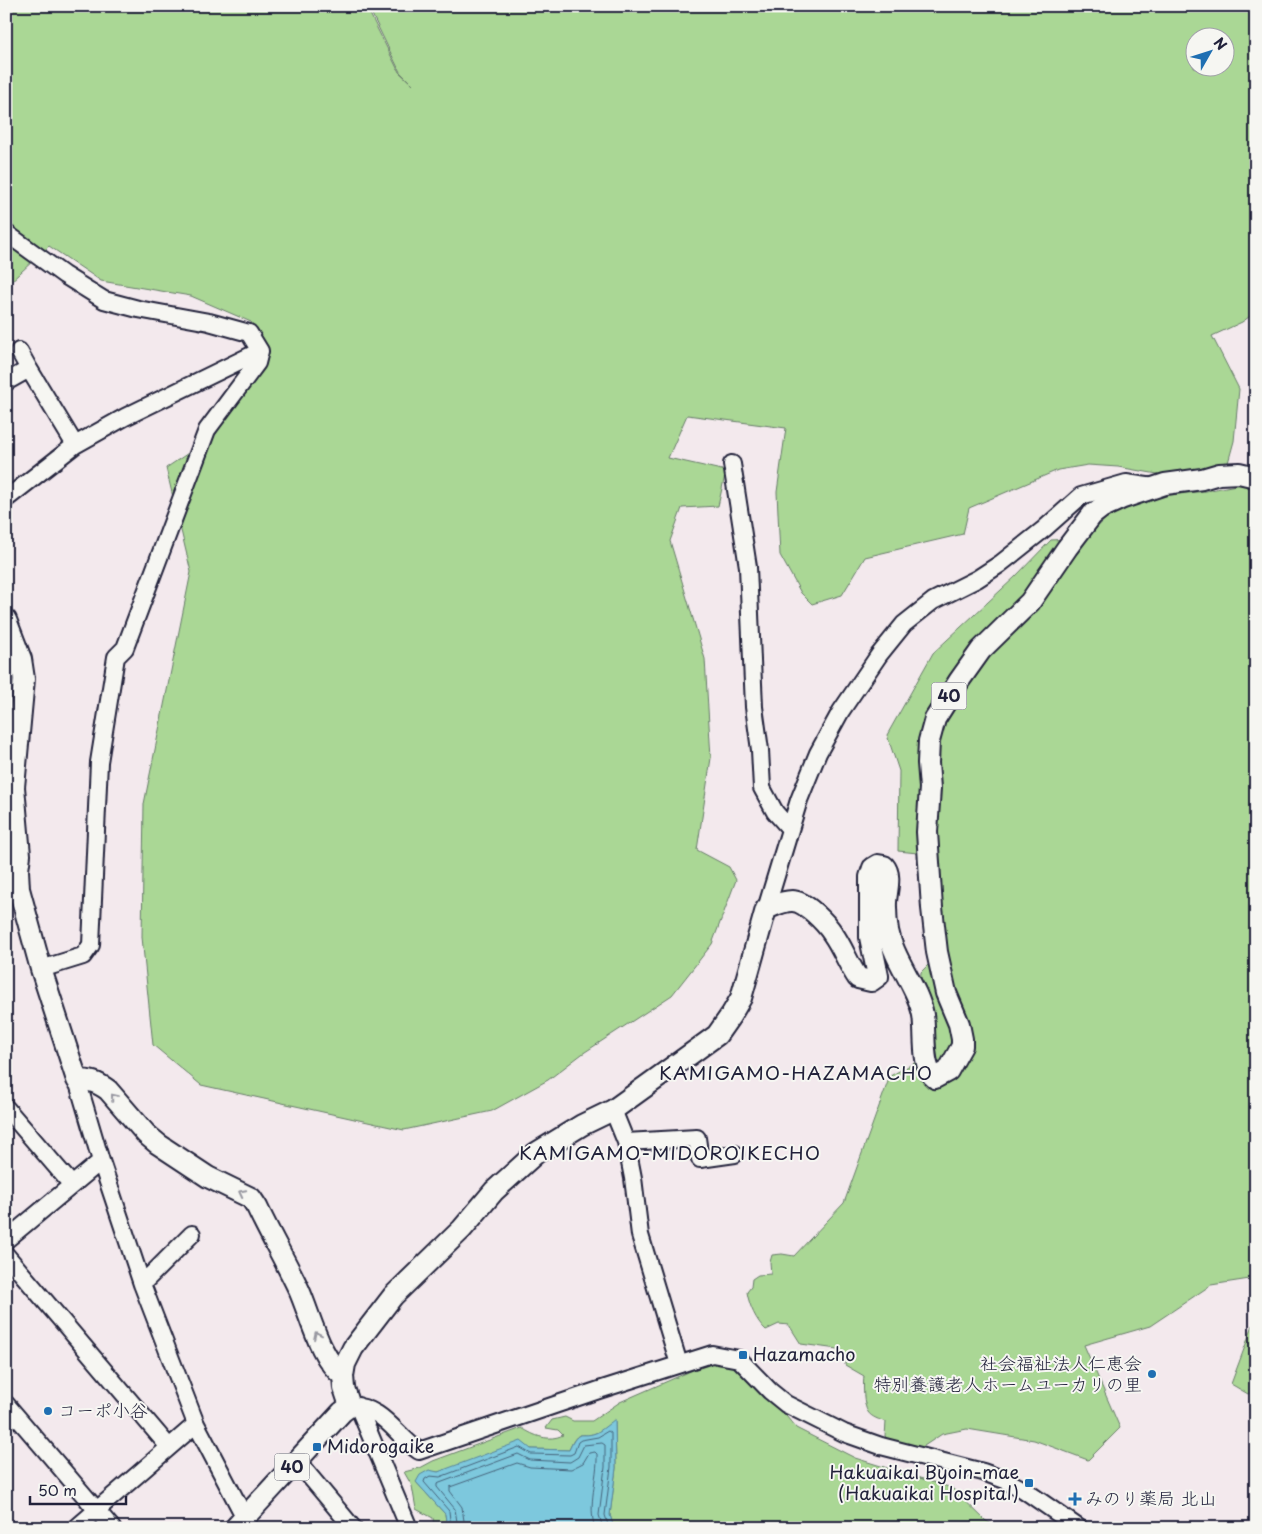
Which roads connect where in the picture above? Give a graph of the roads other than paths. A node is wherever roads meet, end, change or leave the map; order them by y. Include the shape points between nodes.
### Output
1 (6, 233) edge
2 (19, 351) dead end
3 (260, 351) junction
4 (29, 369) junction
5 (6, 382) edge
6 (75, 445) junction
7 (732, 464) dead end
8 (1256, 477) edge
9 (1155, 487) junction
10 (6, 499) edge
11 (6, 620) edge
12 (10, 781) edge
13 (790, 829) junction
14 (12, 874) edge
15 (766, 909) junction
16 (41, 969) junction
17 (77, 1080) junction
18 (6, 1108) edge
19 (613, 1110) junction
20 (626, 1142) junction
21 (735, 1154) dead end
22 (101, 1161) junction
23 (72, 1185) junction
24 (192, 1234) dead end
25 (6, 1240) edge
26 (6, 1255) edge
27 (142, 1284) junction
28 (679, 1364) junction
29 (343, 1376) junction
30 (6, 1404) edge
31 (354, 1406) junction
32 (196, 1424) junction
33 (168, 1448) junction
34 (297, 1461) junction
35 (96, 1510) junction
36 (240, 1524) edge
37 (76, 1528) edge
38 (112, 1528) edge
39 (353, 1528) edge
40 (409, 1528) edge
41 (1079, 1528) edge

1 - 3 street via 104,300 249,333
2 - 4 street
3 - 6 street
3 - 16 street via 256,363 207,430 125,648 116,657 99,762 91,945 83,956
4 - 5 street
4 - 6 street
6 - 10 street
7 - 13 street via 748,567 754,707 762,788 775,812
8 - 9 main road, 40 via 1239,473 1219,474
9 - 13 street via 1126,483 1080,496 1000,564 933,601 904,624 841,711 818,753
9 - 15 main road, 40 via 1112,502 1092,515 1030,602 981,650 935,719 928,763 927,832 932,908 946,993 960,1024 962,1039 962,1046 948,1071 935,1078 930,1074 921,1005 894,951 887,929 888,870 884,866 873,868 870,877 870,937 878,976 871,981 858,978 833,934 806,907 794,901
11 - 12 main road via 24,679
12 - 14 main road via 20,855
13 - 15 street
14 - 16 main road
15 - 19 main road via 741,998 732,1016 717,1035
16 - 17 main road
17 - 22 street
29 -> 17 main road via 333,1368 299,1291 251,1198 208,1177 158,1144 101,1085 91,1080
18 - 23 street
19 - 20 street
19 - 29 main road via 536,1153 494,1192 462,1229 393,1296 353,1348
20 - 21 street via 697,1138 700,1159
20 - 28 street via 640,1235
22 - 23 street
22 - 27 street
23 - 25 street
24 - 27 street
26 - 33 street
27 - 32 street
28 - 31 street via 419,1451 380,1415
28 - 41 street via 712,1354 738,1359 786,1404 829,1426 881,1446 1005,1480
29 - 31 main road via 344,1388
30 - 35 street
31 - 34 main road, 40 via 342,1412
31 - 40 street
32 - 33 street
32 - 36 street
33 - 35 street
34 - 36 main road, 40
34 - 39 street
35 - 37 street
35 - 38 street

